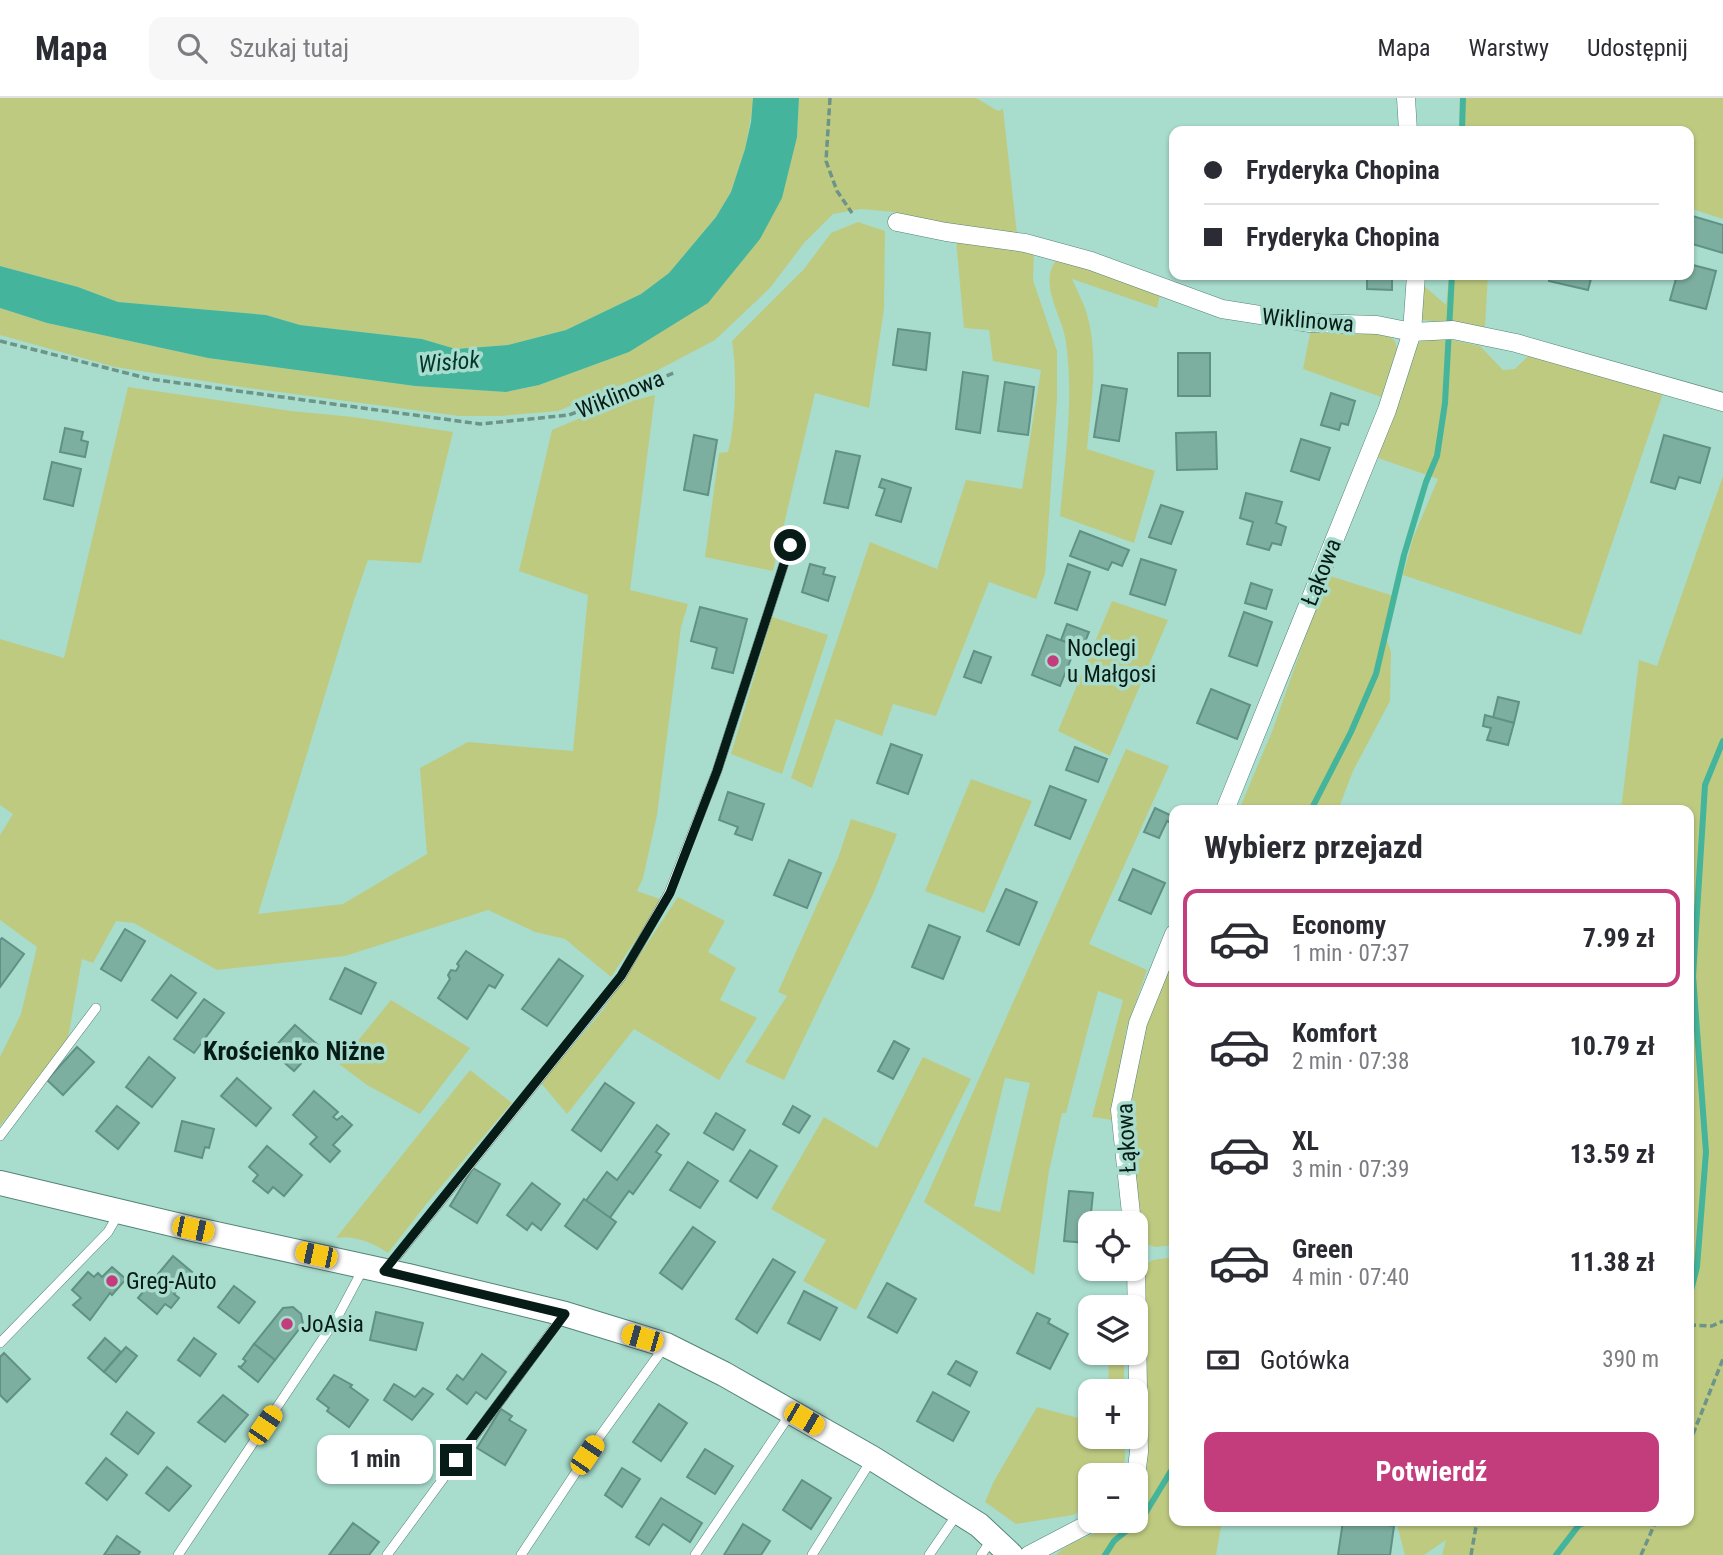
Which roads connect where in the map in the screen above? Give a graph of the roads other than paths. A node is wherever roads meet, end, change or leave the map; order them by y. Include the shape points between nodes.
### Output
1 (1406, 98) edge
2 (1408, 126) edge
3 (897, 222) dead end
4 (1416, 280) edge
5 (1412, 332) junction
6 (1723, 401) edge
7 (790, 545) dead end
8 (1227, 805) edge
9 (1169, 946) edge
10 (96, 1007) dead end
11 (0, 1136) edge
12 (0, 1183) edge
13 (1131, 1211) edge
14 (120, 1212) junction
15 (374, 1268) junction
16 (1136, 1281) edge
17 (565, 1314) junction
18 (0, 1343) edge
19 (666, 1345) junction
20 (792, 1411) junction
21 (872, 1458) junction
22 (1138, 1463) edge
23 (959, 1511) junction
24 (1078, 1529) edge
25 (995, 1549) edge
26 (178, 1555) edge
27 (387, 1555) edge
28 (520, 1555) edge
29 (695, 1555) edge
30 (811, 1555) edge
31 (929, 1555) edge
32 (1029, 1555) edge

1 - 2 street
3 - 5 street, Wiklinowa via 1025,243 1091,261 1222,309
4 - 5 street, Łąkowa
5 - 6 street, Wiklinowa via 1453,330 1516,342
5 - 8 street, Łąkowa via 1387,410
7 - 15 lane via 717,771 670,893 621,976
9 - 13 street, Łąkowa via 1138,1023 1120,1110
10 - 11 lane
12 - 14 street
14 - 15 street
14 - 18 lane via 108,1232
15 - 17 street
15 - 26 lane
16 - 22 street
17 - 19 street
17 - 27 lane
19 - 20 street
19 - 28 lane
20 - 21 street
20 - 29 lane
21 - 23 street
21 - 30 lane
23 - 25 street
23 - 31 lane
24 - 32 street

